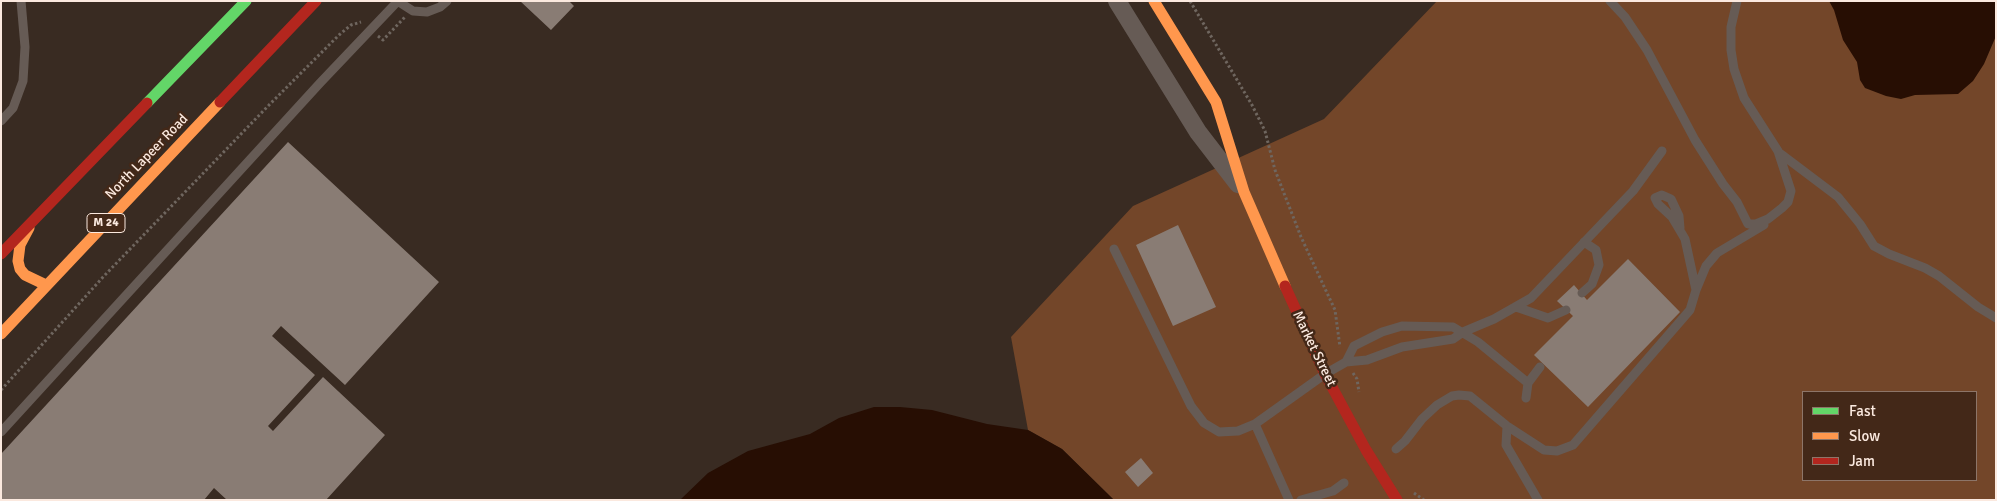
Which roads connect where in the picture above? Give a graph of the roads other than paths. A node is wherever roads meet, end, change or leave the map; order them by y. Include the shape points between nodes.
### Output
1 (21, 1) edge
2 (246, 1) edge
3 (316, 1) edge
4 (447, 1) edge
5 (1117, 1) edge
6 (1154, 1) edge
7 (1610, 1) edge
8 (1737, 1) edge
9 (399, 2) edge
10 (1, 121) edge
11 (1778, 150) junction
12 (1662, 151) dead end
13 (1244, 192) junction
14 (1768, 219) junction
15 (31, 223) junction
16 (1680, 228) dead end
17 (1584, 242) junction
18 (1114, 249) dead end
19 (1, 254) edge
20 (46, 285) junction
21 (1696, 290) junction
22 (1582, 294) dead end
23 (1516, 307) junction
24 (1566, 310) dead end
25 (1996, 318) edge
26 (1463, 332) junction
27 (1, 334) edge
28 (1346, 362) junction
29 (1540, 367) dead end
30 (1325, 374) junction
31 (1528, 383) junction
32 (1526, 398) dead end
33 (1255, 424) junction
34 (1507, 426) junction
35 (1, 432) edge
36 (1396, 448) dead end
37 (1344, 484) dead end
38 (1333, 492) junction
39 (1289, 500) edge
40 (1301, 500) edge
41 (1327, 500) edge
42 (1397, 500) edge
43 (1538, 500) edge

1 - 10 lane via 25,47 23,81 14,108
2 - 15 main road
3 - 20 main road, North Lapeer Road / M 24
4 - 9 lane via 427,12 413,11
5 - 13 street, Market Street via 1198,132
6 - 13 main road, Market Street via 1216,102
7 - 14 lane via 1647,50 1695,140 1738,202 1748,224
8 - 11 lane via 1731,27 1734,69 1744,98
9 - 35 lane via 320,83
11 - 14 lane via 1791,191 1788,202
11 - 25 lane via 1838,197 1874,246 1939,276
12 - 17 lane via 1633,191
13 - 30 main road, Market Street
14 - 21 lane via 1762,227 1717,253 1706,266
15 - 19 main road
15 - 20 main road via 20,246 18,261 26,275
16 - 21 lane
17 - 22 lane via 1596,250 1598,265 1592,284
17 - 23 lane via 1531,298
18 - 33 lane via 1191,406 1204,423 1219,432 1238,431
20 - 27 main road, North Lapeer Road / M 24
21 - 34 lane via 1690,310 1573,445 1557,451 1544,450
23 - 24 lane via 1548,318
23 - 26 lane
26 - 28 lane via 1453,339 1402,346 1367,360
26 - 28 lane via 1454,327 1402,326 1354,346
26 - 31 lane
28 - 30 lane
29 - 31 lane
30 - 33 lane
30 - 42 main road, Market Street
31 - 32 lane
33 - 39 lane
34 - 36 lane via 1470,396 1452,396 1430,411
34 - 43 lane via 1506,445
37 - 38 lane
38 - 40 lane
38 - 41 lane

